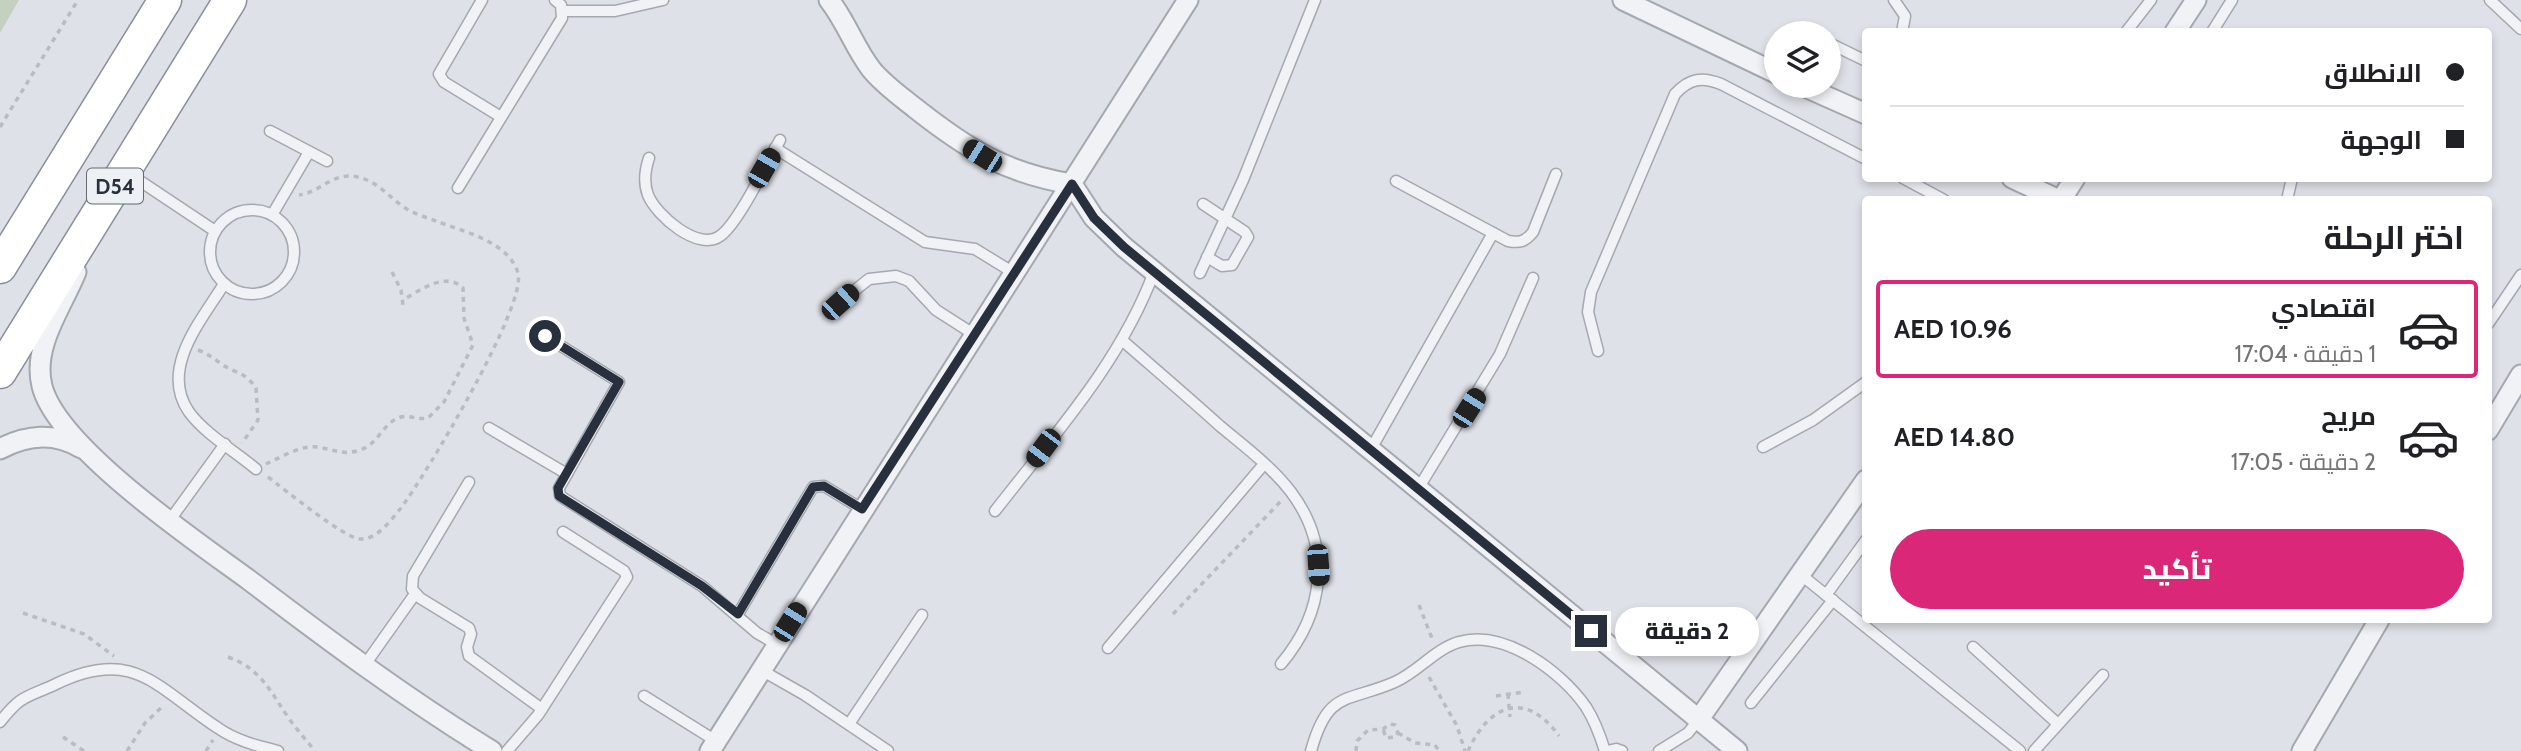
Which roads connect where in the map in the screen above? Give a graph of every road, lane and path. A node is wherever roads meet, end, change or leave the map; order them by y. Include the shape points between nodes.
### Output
1 (78, 0) edge
2 (165, 0) edge
3 (230, 0) edge
4 (482, 0) edge
5 (555, 0) edge
6 (663, 0) edge
7 (829, 0) edge
8 (1188, 0) edge
9 (1315, 0) edge
10 (1623, 0) edge
11 (1894, 0) edge
12 (2151, 0) edge
13 (2196, 0) edge
14 (2232, 0) edge
15 (2490, 0) edge
16 (563, 11) junction
17 (1903, 28) edge
18 (2129, 28) edge
19 (2178, 28) edge
20 (2214, 28) edge
21 (2521, 29) edge
22 (1841, 49) edge
23 (1862, 59) edge
24 (1764, 68) edge
25 (1830, 98) edge
26 (1862, 112) edge
27 (501, 117) junction
28 (0, 127) edge
29 (270, 131) dead end
30 (309, 152) junction
31 (1862, 157) edge
32 (649, 158) dead end
33 (327, 161) dead end
34 (125, 171) junction
35 (1556, 174) dead end
36 (1396, 181) dead end
37 (1910, 182) edge
38 (2021, 182) edge
39 (1072, 184) junction
40 (458, 188) dead end
41 (286, 192) junction
42 (1937, 196) edge
43 (2051, 196) edge
44 (1203, 204) dead end
45 (272, 215) junction
46 (1224, 218) junction
47 (89, 228) junction
48 (215, 231) junction
49 (1493, 233) junction
50 (1208, 257) junction
51 (0, 267) edge
52 (1154, 271) junction
53 (392, 272) dead end
54 (1014, 273) junction
55 (1200, 273) dead end
56 (2521, 275) edge
57 (1533, 278) dead end
58 (224, 284) junction
59 (840, 302) dead end
60 (2492, 318) edge
61 (975, 335) junction
62 (545, 336) dead end
63 (1123, 341) junction
64 (188, 343) junction
65 (1598, 351) dead end
66 (0, 372) edge
67 (1862, 385) edge
68 (2509, 395) edge
69 (2492, 423) edge
70 (489, 428) dead end
71 (225, 444) junction
72 (1763, 447) dead end
73 (0, 449) edge
74 (1371, 449) junction
75 (90, 453) junction
76 (237, 454) junction
77 (1264, 464) junction
78 (256, 469) junction
79 (567, 474) junction
80 (469, 482) dead end
81 (1862, 486) edge
82 (1418, 489) junction
83 (1291, 491) junction
84 (862, 509) junction
85 (995, 511) dead end
86 (170, 520) junction
87 (563, 532) dead end
88 (1862, 546) edge
89 (1800, 574) junction
90 (415, 594) junction
91 (1830, 598) junction
92 (1419, 605) dead end
93 (23, 612) dead end
94 (738, 614) junction
95 (1173, 614) dead end
96 (922, 615) dead end
97 (2377, 623) edge
98 (776, 644) junction
99 (1973, 647) dead end
100 (1108, 648) dead end
101 (1438, 653) junction
102 (228, 657) dead end
103 (1281, 664) dead end
104 (364, 666) junction
105 (1424, 666) junction
106 (128, 670) junction
107 (760, 670) junction
108 (2102, 675) dead end
109 (1524, 692) dead end
110 (1508, 694) junction
111 (175, 695) junction
112 (644, 696) dead end
113 (1496, 696) dead end
114 (1751, 703) dead end
115 (1509, 707) junction
116 (542, 709) junction
117 (1510, 717) dead end
118 (1699, 719) junction
119 (0, 722) edge
120 (849, 724) junction
121 (2058, 724) junction
122 (1383, 729) junction
123 (1398, 733) junction
124 (1559, 736) dead end
125 (63, 737) dead end
126 (713, 746) edge
127 (84, 751) edge
128 (127, 751) edge
129 (278, 751) edge
130 (315, 751) edge
131 (492, 751) edge
132 (507, 751) edge
133 (888, 751) edge
134 (1311, 751) edge
135 (1356, 751) edge
136 (1439, 751) edge
137 (1467, 751) edge
138 (1607, 751) edge
139 (1622, 751) edge
140 (1659, 751) edge
141 (1737, 751) edge
142 (2020, 751) edge
143 (2034, 751) edge
144 (2302, 751) edge

1 - 28 path
2 - 51 highway, D54
3 - 34 highway, D54
4 - 27 lane via 439,74 444,82
5 - 16 lane
6 - 16 lane via 615,11
7 - 39 street via 873,72 955,140 1011,170
8 - 39 street
9 - 46 lane
10 - 24 street
11 - 17 lane via 1905,16
12 - 18 lane
13 - 19 street
14 - 20 lane
15 - 21 lane
16 - 27 lane
22 - 23 lane
25 - 26 street
27 - 40 lane
29 - 30 lane
30 - 33 lane
30 - 41 lane
31 - 65 lane via 1709,79 1684,85 1675,94 1591,292 1588,312
32 - 54 lane via 645,181 653,204 702,241 713,240 729,227 777,144 925,242 975,249
34 - 47 highway, D54
34 - 48 lane
35 - 49 lane via 1527,239 1518,243
36 - 49 lane
37 - 42 lane
38 - 43 street
39 - 52 street via 1108,233
39 - 54 street
41 - 45 lane
41 - 78 path via 309,193 348,176 375,183 411,212 504,252 515,265 519,288 502,335 411,494 377,533 350,537
44 - 46 lane
45 - 48 lane via 240,211
45 - 58 lane via 292,240 290,271 275,288 254,294
46 - 50 lane
46 - 50 lane via 1245,232 1248,240 1231,265 1222,266
47 - 66 highway, D54
47 - 75 street via 86,248 40,360 42,387 54,411
48 - 58 lane via 210,259
49 - 74 lane
50 - 55 lane
52 - 63 lane
52 - 74 street
53 - 78 path via 403,303 441,282 458,283 463,288 464,318 473,345 438,409 428,418 398,418 377,441 360,450 345,453 304,448
54 - 61 street
56 - 60 lane
57 - 82 lane via 1500,354
58 - 64 lane
59 - 61 lane via 869,279 896,276 909,281 936,310
61 - 84 street
62 - 79 lane via 619,382
63 - 77 lane
63 - 85 lane
64 - 71 lane via 180,361 181,398 191,415
64 - 76 path via 239,370 256,388 258,421
67 - 72 lane via 1813,420
68 - 69 street
70 - 79 lane
71 - 76 lane
71 - 86 lane
73 - 75 street via 27,438 49,437
74 - 82 street
75 - 86 street
76 - 78 lane
77 - 83 lane
77 - 100 lane
79 - 94 lane via 557,492 563,499 702,586
80 - 90 lane via 413,576
81 - 89 street
82 - 118 street
83 - 95 path
83 - 103 lane via 1317,549 1319,581 1313,612 1300,641
84 - 94 lane via 824,486 813,487
84 - 98 street
86 - 104 street
87 - 116 lane via 627,577
88 - 91 lane
89 - 91 lane
89 - 118 street
90 - 104 lane
90 - 116 lane via 468,628 469,656
91 - 114 lane
91 - 142 lane
92 - 101 path
93 - 106 path via 84,634
94 - 98 lane
96 - 120 lane
97 - 144 street
98 - 107 street
99 - 121 lane
101 - 105 lane
101 - 138 lane via 1477,638 1517,650 1568,687 1585,706
102 - 130 path via 263,677
104 - 131 street
105 - 134 lane via 1382,687 1340,699 1323,720
105 - 137 path
106 - 111 lane
106 - 119 lane via 102,668 32,692 16,702
107 - 120 lane
107 - 126 street
108 - 121 lane
109 - 110 path
110 - 113 path
110 - 115 path
111 - 128 path via 145,723
111 - 129 lane via 219,729
112 - 126 lane
115 - 117 path
115 - 124 path via 1535,714
115 - 137 path via 1486,722
116 - 132 lane
118 - 140 lane via 1688,733
118 - 141 street
120 - 133 lane
121 - 143 lane
122 - 123 path via 1395,725
122 - 123 path via 1386,738
122 - 135 path via 1368,730
123 - 136 path via 1415,743 1435,745
125 - 127 path
138 - 139 lane

